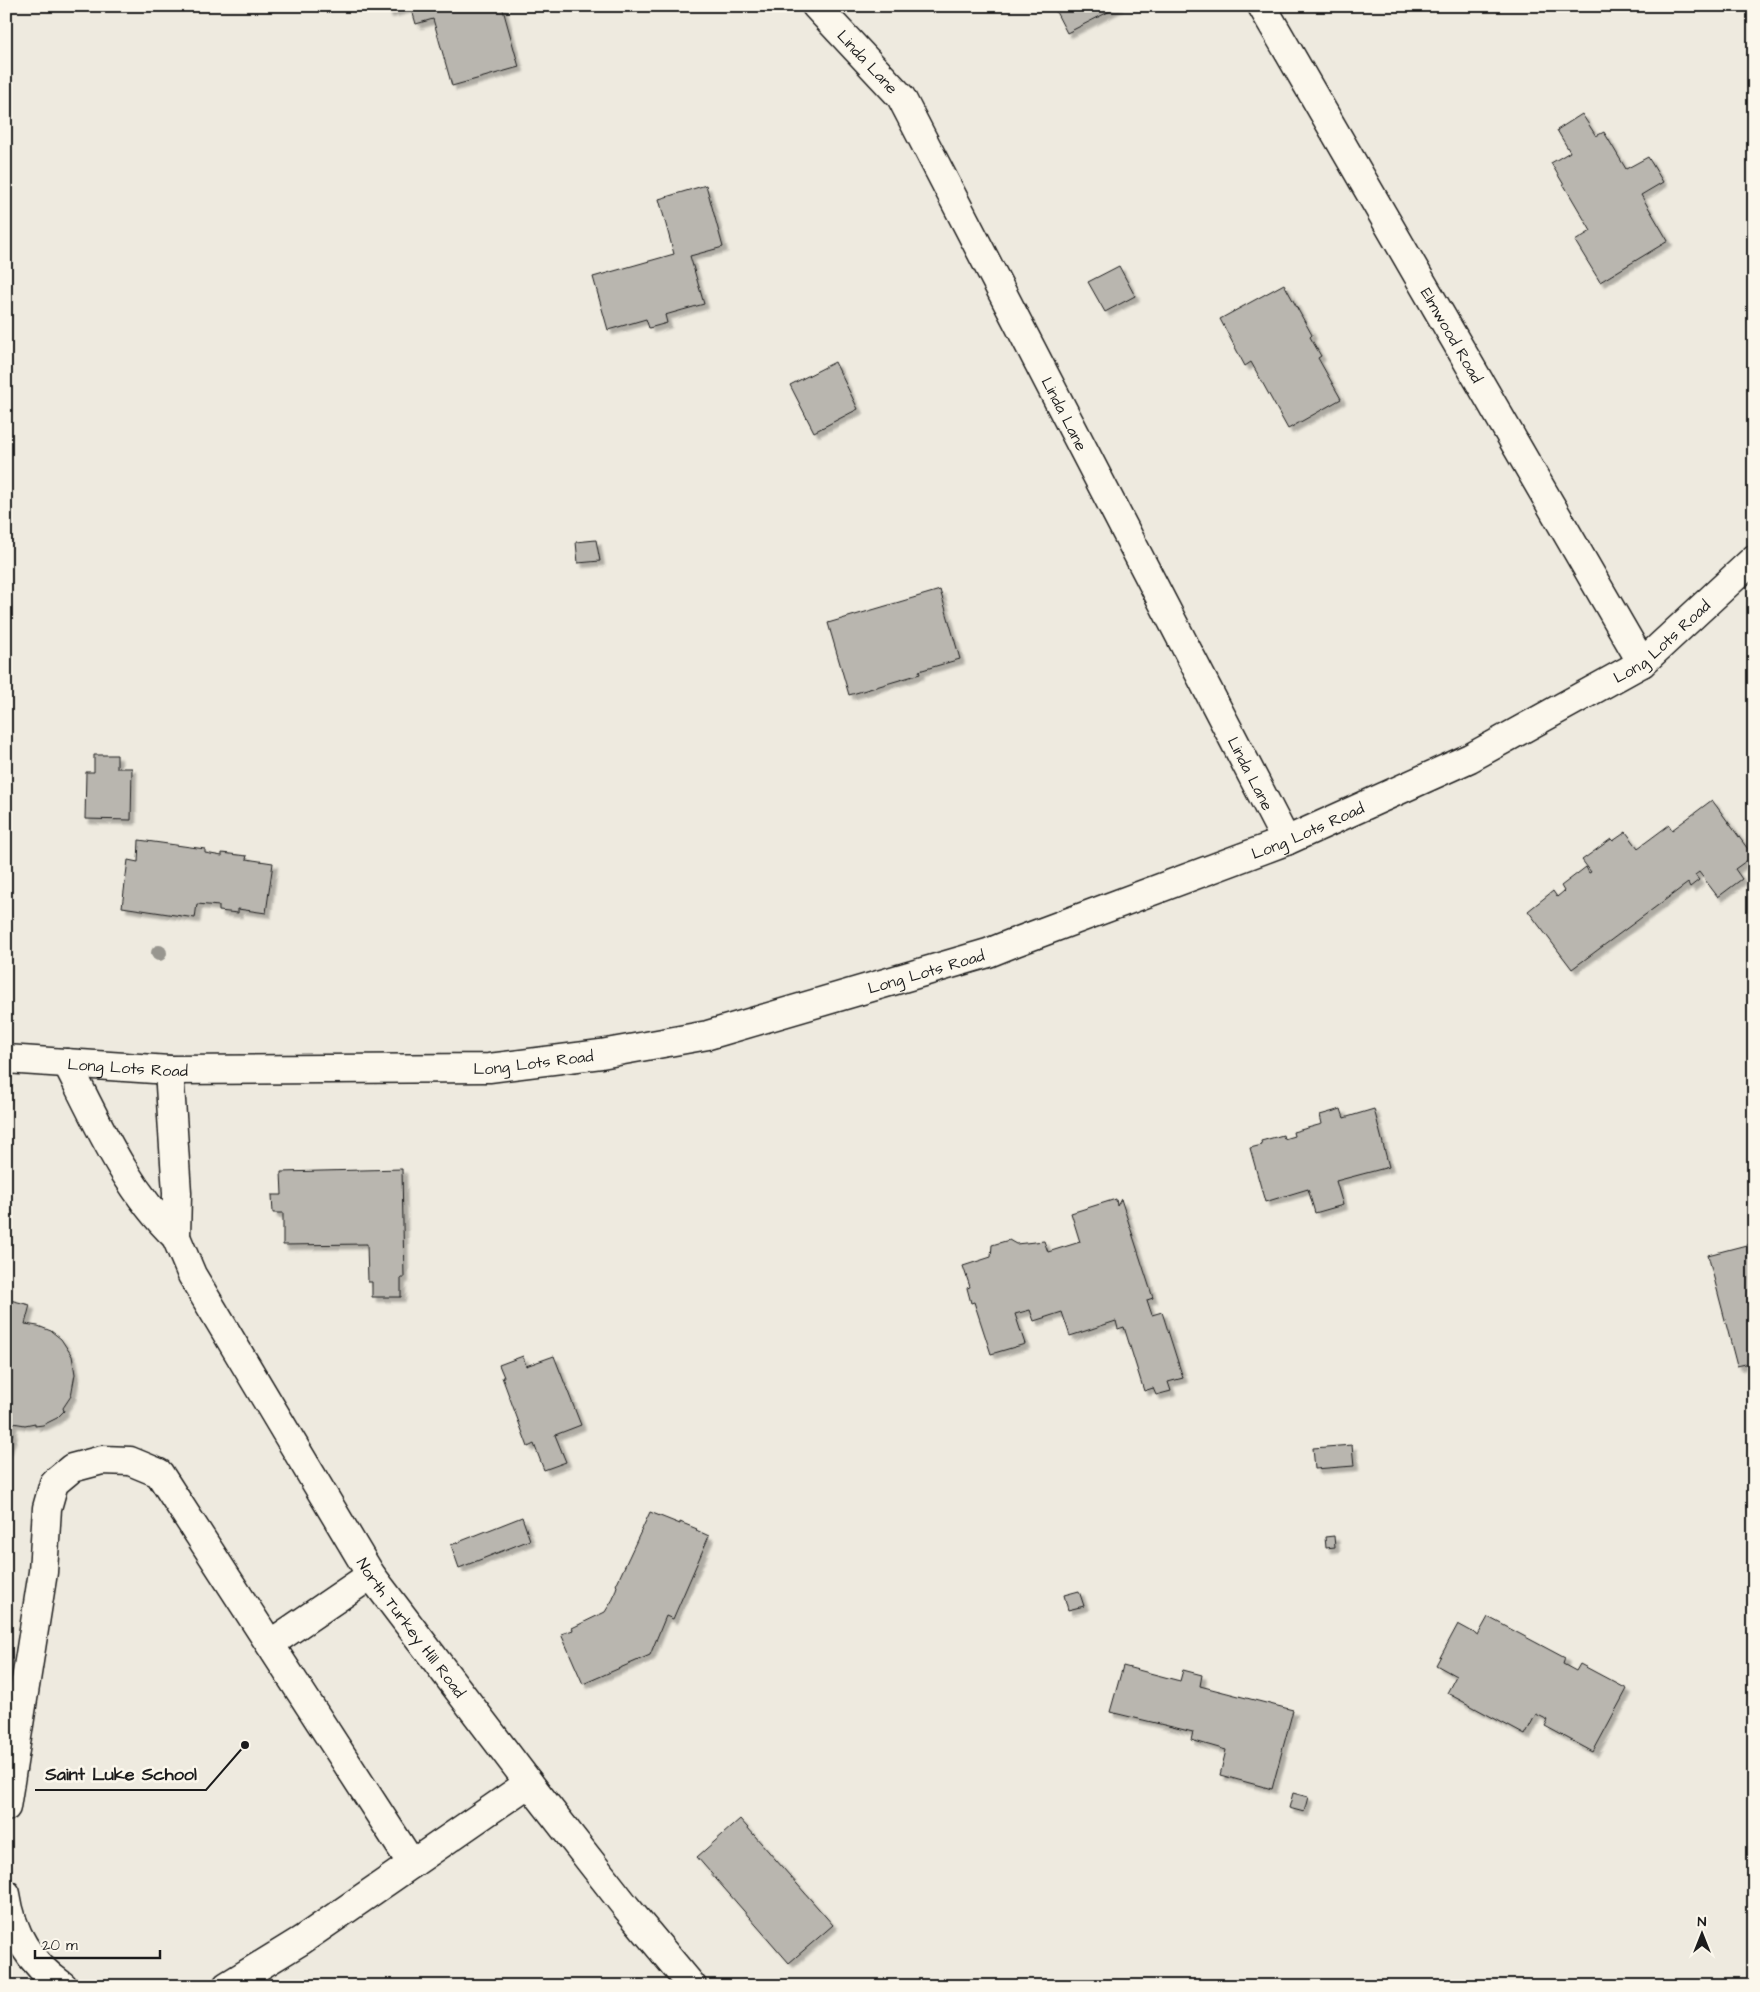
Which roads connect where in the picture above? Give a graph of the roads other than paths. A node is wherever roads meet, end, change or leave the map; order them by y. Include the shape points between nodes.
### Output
1 (816, 6) edge
2 (1262, 6) edge
3 (1754, 559) edge
4 (1642, 663) junction
5 (1286, 841) junction
6 (6, 1059) edge
7 (66, 1063) junction
8 (169, 1070) junction
9 (176, 1237) junction
10 (371, 1575) junction
11 (270, 1644) junction
12 (529, 1783) junction
13 (6, 1807) edge
14 (412, 1864) junction
15 (6, 1894) edge
16 (63, 1986) edge
17 (227, 1986) edge
18 (692, 1986) edge

1 - 5 street, Linda Lane via 901,97
2 - 4 street, Elmwood Road
3 - 4 street, Long Lots Road
4 - 5 street, Long Lots Road via 1470,758
5 - 8 street, Long Lots Road via 988,952 708,1035 601,1054 489,1068
6 - 7 street, Long Lots Road
7 - 8 street, Long Lots Road
7 - 9 street, North Turkey Hill Road via 133,1186
8 - 9 street, North Turkey Hill Road via 177,1193
9 - 10 street, North Turkey Hill Road via 192,1276
10 - 11 street
10 - 12 street, North Turkey Hill Road
11 - 13 street via 159,1473 130,1461 102,1460 72,1468 54,1483 46,1508 43,1572
11 - 14 street
12 - 14 street
12 - 18 street, North Turkey Hill Road
14 - 17 street via 302,1940
15 - 16 street via 9,1914 23,1947 46,1974

